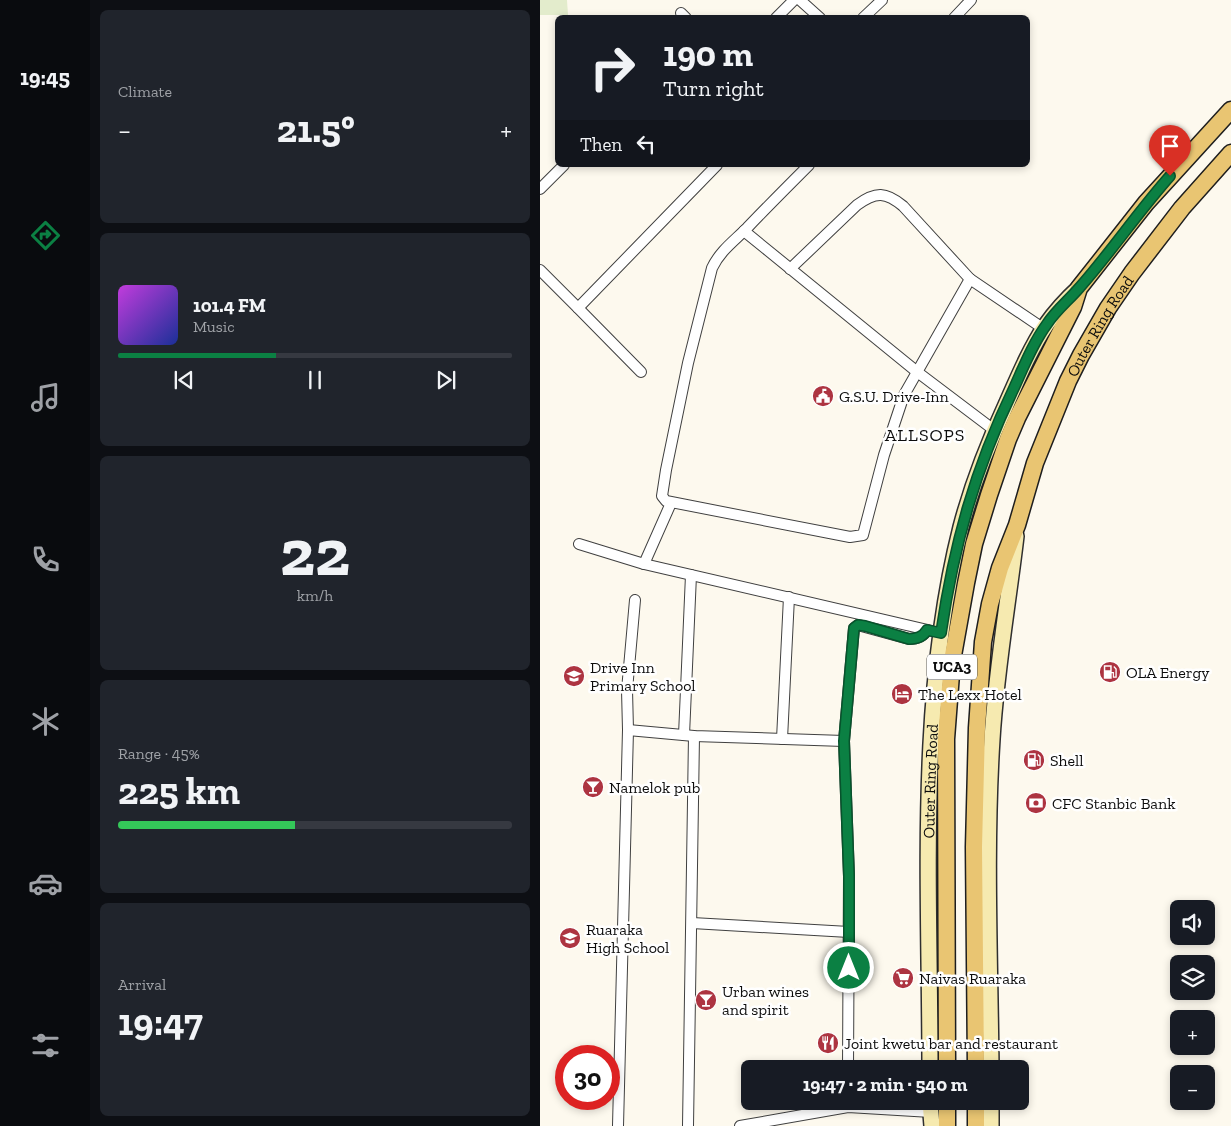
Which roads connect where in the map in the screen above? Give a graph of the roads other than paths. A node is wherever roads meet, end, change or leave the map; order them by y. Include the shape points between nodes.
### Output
1 (794, 0) edge
2 (800, 0) edge
3 (882, 0) edge
4 (971, 0) edge
5 (779, 15) edge
6 (817, 15) edge
7 (866, 15) edge
8 (957, 15) edge
9 (1231, 110) edge
10 (1231, 153) edge
11 (562, 167) edge
12 (712, 167) edge
13 (807, 167) edge
14 (540, 190) edge
15 (744, 231) junction
16 (790, 269) junction
17 (540, 270) edge
18 (970, 279) junction
19 (1079, 288) junction
20 (578, 308) junction
21 (1044, 329) junction
22 (916, 371) junction
23 (641, 372) dead end
24 (994, 430) junction
25 (671, 503) junction
26 (1017, 525) junction
27 (579, 544) dead end
28 (644, 564) junction
29 (691, 575) junction
30 (789, 597) junction
31 (635, 600) dead end
32 (934, 631) junction
33 (628, 730) junction
34 (684, 735) junction
35 (694, 736) junction
36 (782, 739) junction
37 (844, 741) junction
38 (692, 923) junction
39 (849, 932) junction
40 (848, 1060) edge
41 (930, 1060) edge
42 (947, 1060) edge
43 (976, 1060) edge
44 (991, 1060) edge
45 (819, 1110) edge
46 (903, 1110) edge
47 (947, 1110) edge
48 (976, 1110) edge
49 (991, 1110) edge
50 (931, 1113) edge
51 (618, 1126) edge
52 (688, 1126) edge
53 (740, 1126) edge
54 (947, 1126) edge
55 (976, 1126) edge
56 (991, 1126) edge

1 - 5 street
2 - 6 street
3 - 7 street
4 - 8 street
9 - 19 main road, Outer Ring Road / UCA3 via 1146,203
10 - 26 main road, Outer Ring Road / UCA3 via 1182,208 1108,308 1068,381 1035,463
11 - 14 street
12 - 20 street
13 - 15 street
15 - 16 street
15 - 25 street via 718,256 708,281 662,488 664,499
16 - 18 street via 857,205 876,194 886,195 904,206
16 - 22 street
17 - 20 street
18 - 21 street
18 - 22 street
19 - 21 main road, Outer Ring Road / UCA3
19 - 42 main road, Outer Ring Road / UCA3 via 1002,457 974,544 957,630 946,740
20 - 23 street
21 - 24 main road, Outer Ring Road / UCA3
22 - 24 street
22 - 25 street via 892,430 862,535 850,538
24 - 32 main road, Outer Ring Road / UCA3 via 970,494
25 - 28 street
26 - 43 main road, Outer Ring Road / UCA3 via 1000,568 983,642 975,775
26 - 44 main road, Outer Ring Road / UCA3 via 992,740 988,965
27 - 28 street
28 - 29 street
29 - 30 street
29 - 34 street
30 - 32 street
30 - 36 street
31 - 33 street via 628,675
32 - 37 street via 909,639 865,626 854,628
32 - 41 main road, Outer Ring Road / UCA3 via 929,796
33 - 34 street
33 - 51 street
34 - 35 street
35 - 36 street
35 - 38 street
36 - 37 street
37 - 39 street
38 - 39 street
38 - 52 street
39 - 40 street
45 - 53 street
46 - 50 street
47 - 54 main road
48 - 55 main road
49 - 56 main road

